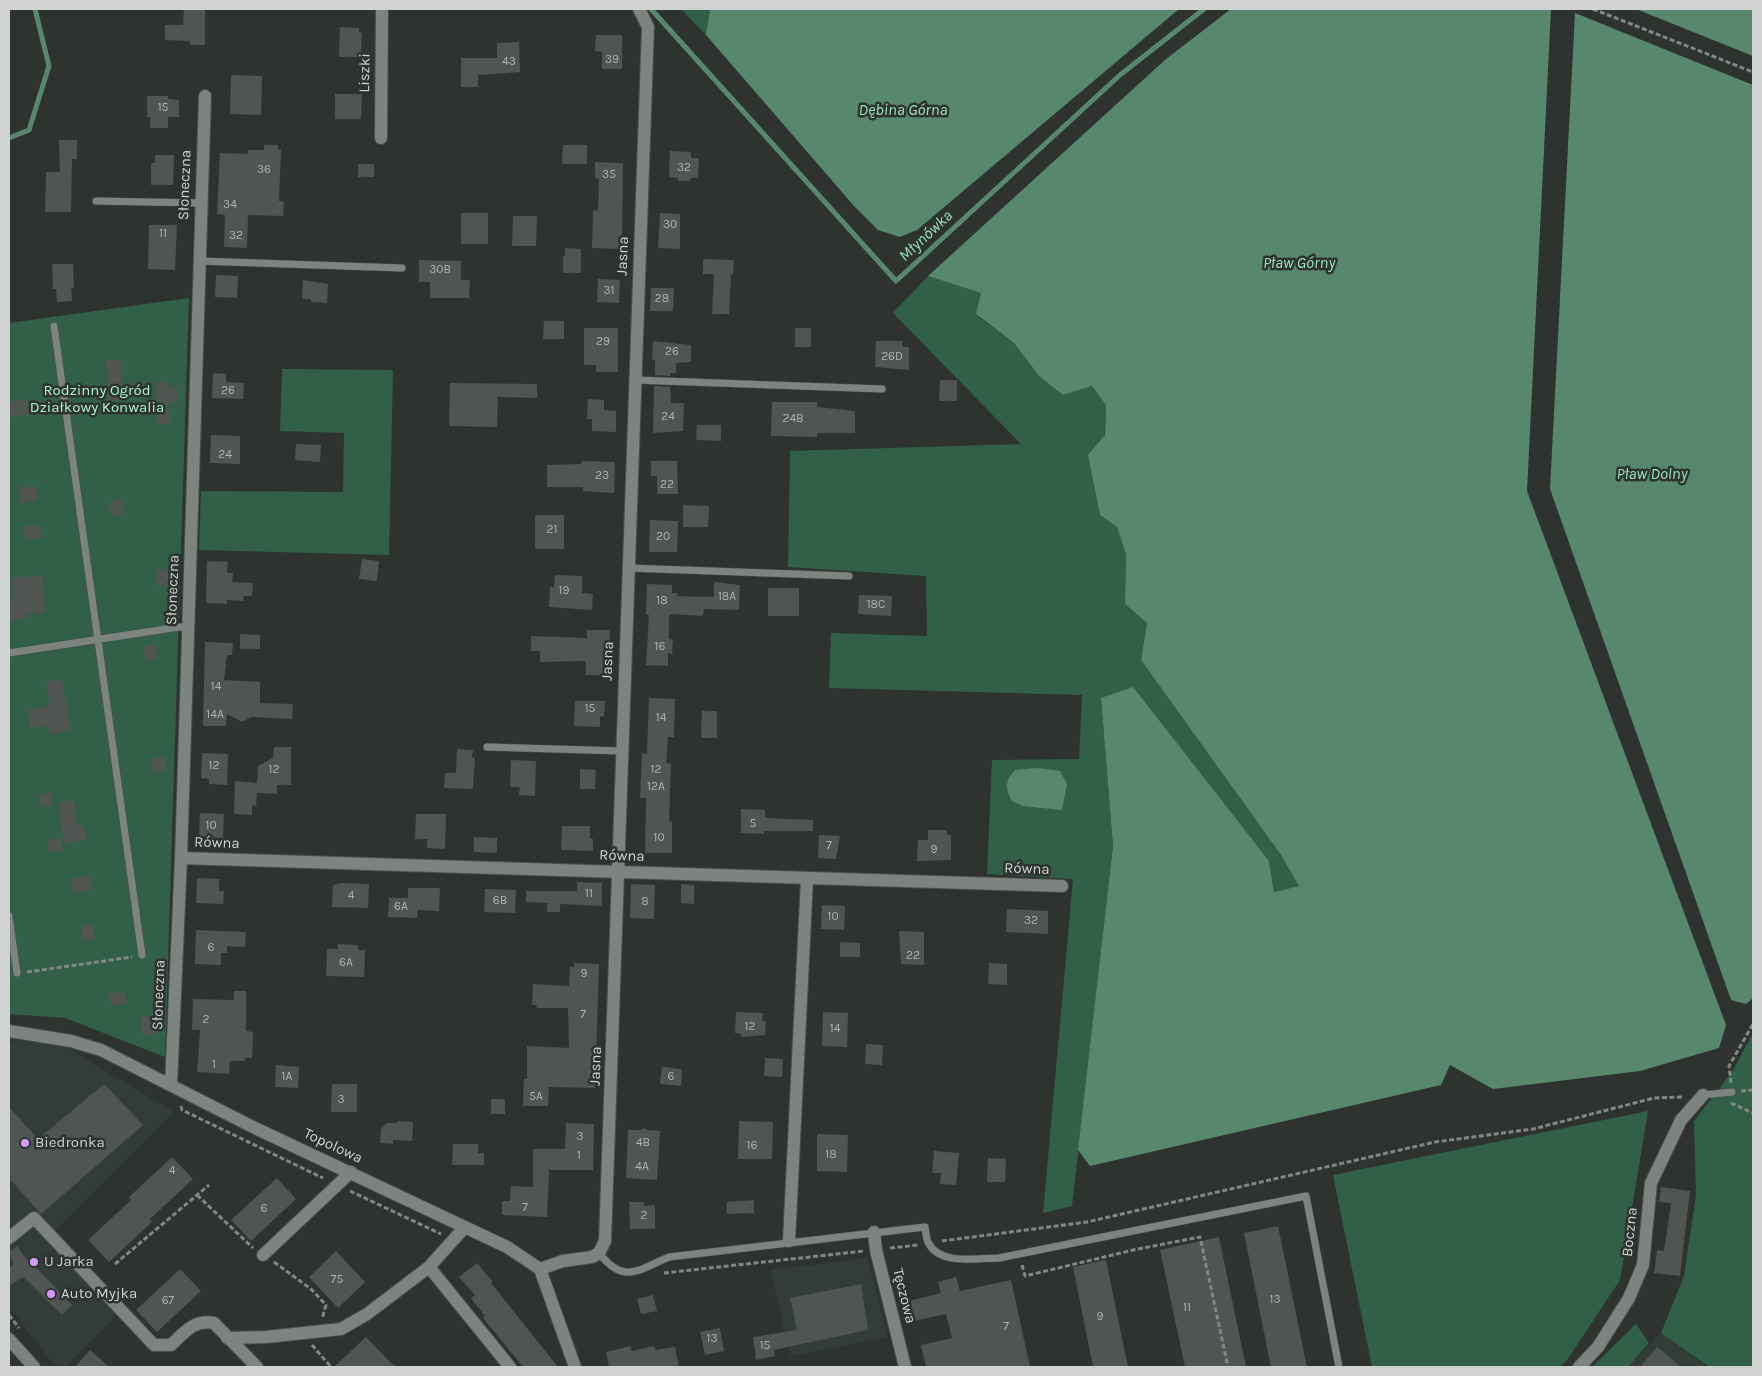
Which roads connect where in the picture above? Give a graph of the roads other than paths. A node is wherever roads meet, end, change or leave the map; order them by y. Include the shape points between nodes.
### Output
1 (382, 9) edge
2 (640, 9) edge
3 (205, 96) dead end
4 (380, 138) dead end
5 (96, 201) dead end
6 (200, 202) junction
7 (198, 262) junction
8 (402, 268) dead end
9 (54, 326) dead end
10 (634, 380) junction
11 (882, 389) dead end
12 (628, 568) junction
13 (848, 576) dead end
14 (188, 628) junction
15 (100, 639) junction
16 (9, 653) edge
17 (487, 747) dead end
18 (622, 751) junction
19 (181, 858) junction
20 (618, 872) junction
21 (807, 879) junction
22 (1062, 886) dead end
23 (9, 916) edge
24 (142, 955) road end
25 (17, 973) road end
26 (9, 1032) edge
27 (171, 1085) junction
28 (1732, 1092) road end
29 (1703, 1095) joint
30 (351, 1172) junction
31 (464, 1228) junction
32 (874, 1232) junction
33 (9, 1238) edge
34 (789, 1242) junction
35 (599, 1253) junction
36 (263, 1255) dead end
37 (429, 1267) junction
38 (540, 1269) junction
39 (227, 1338) junction
40 (9, 1339) edge
41 (34, 1367) edge
42 (257, 1367) edge
43 (510, 1367) edge
44 (575, 1367) edge
45 (905, 1367) edge
46 (1340, 1367) edge
47 (1579, 1367) edge

1 - 4 street, Liszki
2 - 10 street, Jasna via 648,27
3 - 6 street, Słoneczna
5 - 6 lane
6 - 7 street, Słoneczna
7 - 8 lane
7 - 14 street, Słoneczna
9 - 15 lane
10 - 11 lane
10 - 12 street, Jasna
12 - 13 lane
12 - 18 street, Jasna
14 - 15 lane
14 - 19 street, Słoneczna
15 - 16 lane
15 - 24 lane
17 - 18 lane
18 - 20 street, Jasna
19 - 20 street, Równa
19 - 27 street, Słoneczna
20 - 21 street, Równa
20 - 35 street, Jasna via 607,1202 605,1241
21 - 22 street, Równa
21 - 34 street
23 - 25 lane
26 - 27 street, Topolowa via 71,1041 101,1050
27 - 30 street, Topolowa
28 - 29 lane
29 - 47 street, Boczna via 1681,1120 1651,1183 1643,1265 1628,1298 1598,1346
30 - 31 street, Topolowa
30 - 36 street
31 - 37 street
31 - 38 street, Topolowa via 508,1247
32 - 34 lane
32 - 45 street, Tęczowa
32 - 46 lane via 924,1227 928,1243 948,1258 999,1258 1306,1196
33 - 39 street via 34,1218 154,1345 171,1345 194,1324 204,1321 214,1323
34 - 35 lane via 669,1257 632,1273 614,1269
35 - 38 street
37 - 39 street via 367,1314 341,1329
37 - 43 street
38 - 44 street
39 - 42 street
40 - 41 street

